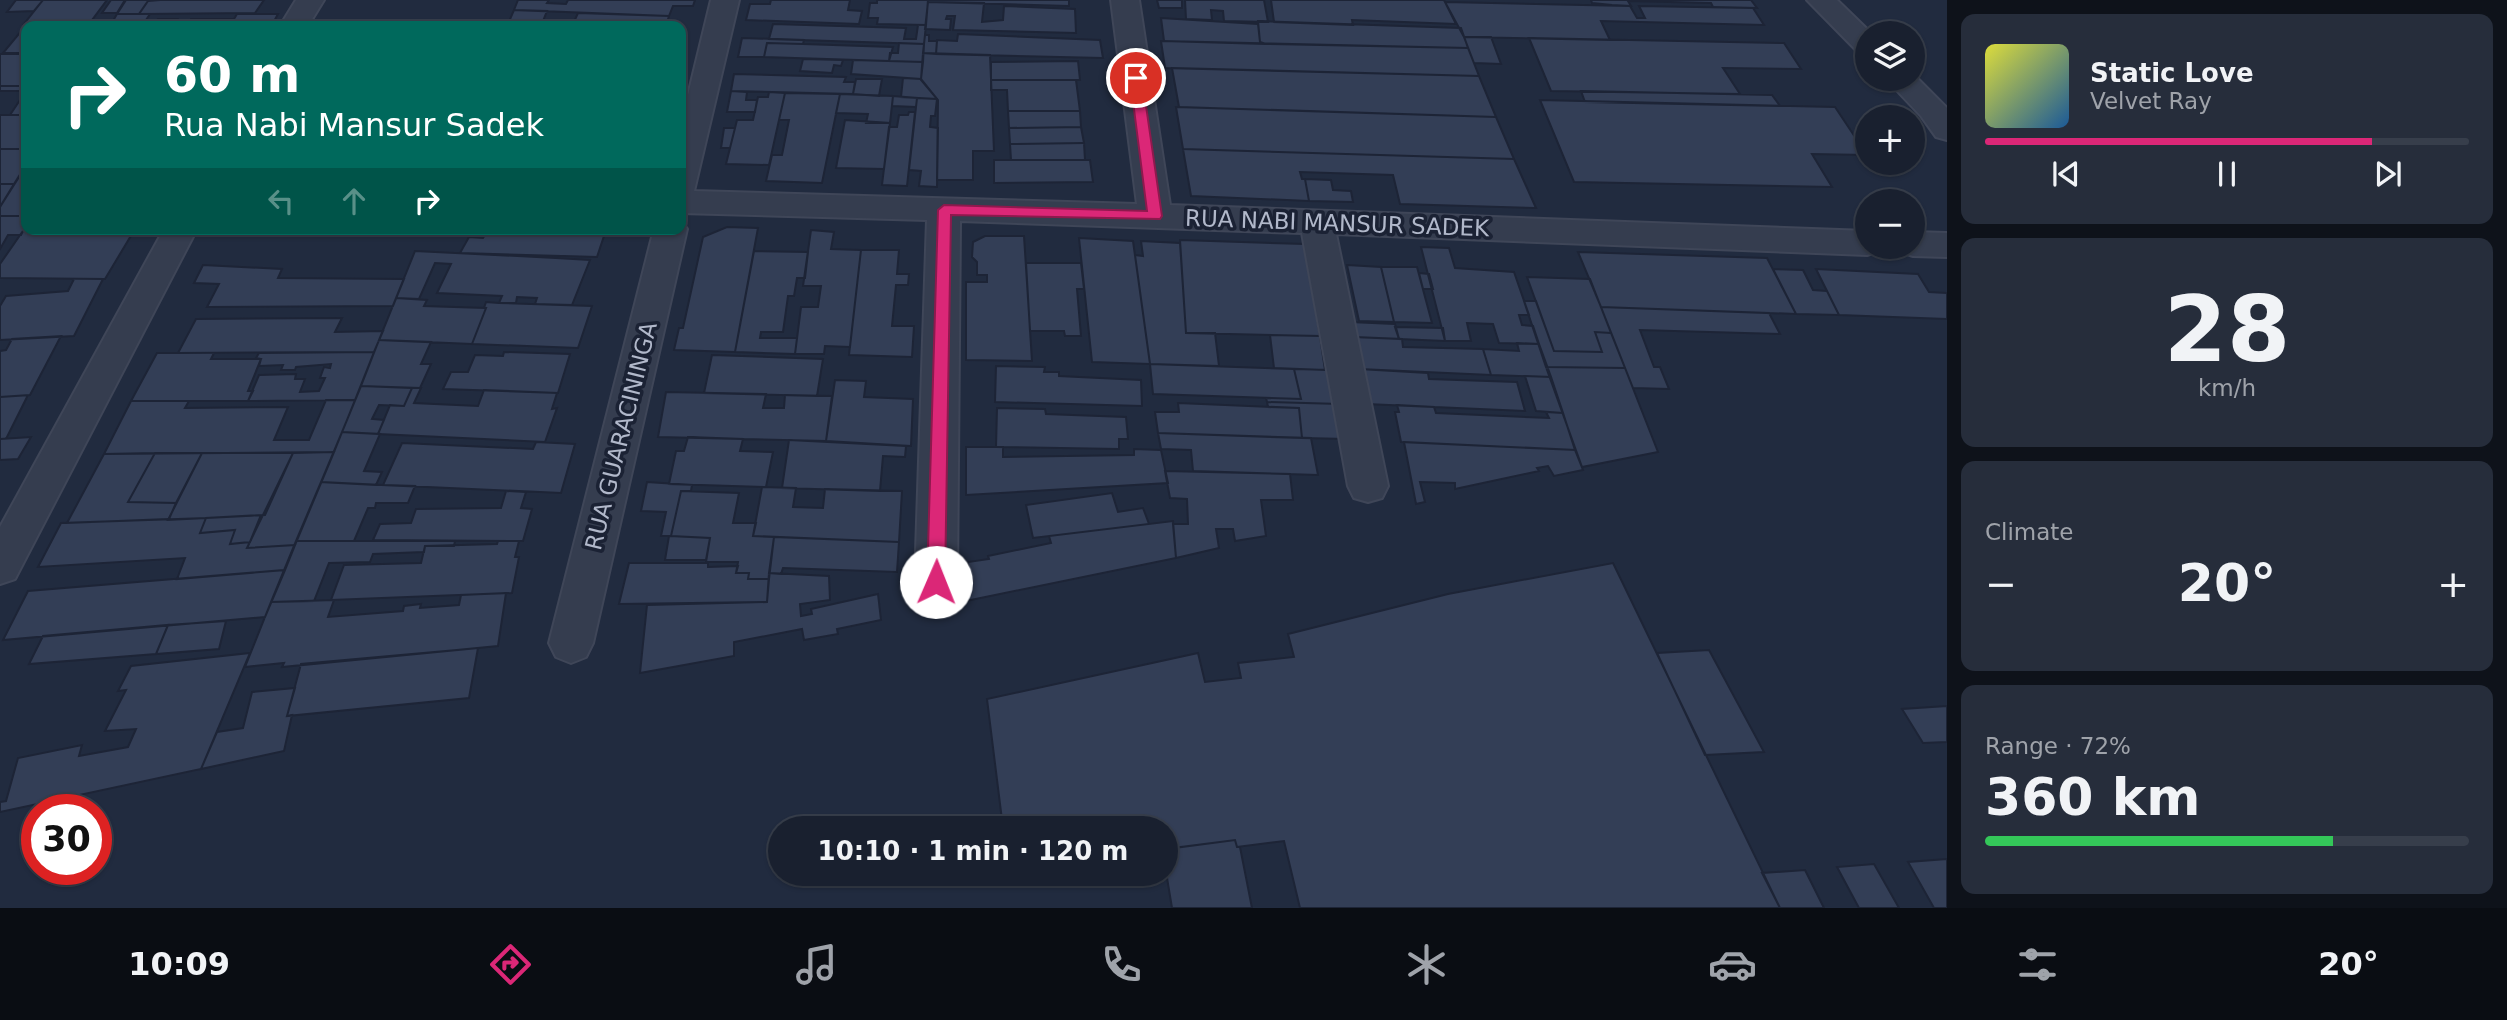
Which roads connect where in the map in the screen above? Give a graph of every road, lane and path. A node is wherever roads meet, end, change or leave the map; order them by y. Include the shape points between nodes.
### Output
1 (310, 0) edge
2 (725, 0) edge
3 (1125, 0) edge
4 (1821, 0) edge
5 (297, 21) edge
6 (1855, 33) edge
7 (1913, 91) edge
8 (1947, 130) edge
9 (686, 166) edge
10 (686, 202) edge
11 (944, 210) junction
12 (1155, 216) junction
13 (1317, 223) junction
14 (178, 235) edge
15 (670, 235) edge
16 (1855, 243) edge
17 (1925, 244) edge
18 (1947, 245) edge
19 (1368, 486) dead end
20 (0, 566) edge
21 (936, 582) dead end
22 (571, 643) dead end

1 - 5 street
2 - 9 street
3 - 12 street
4 - 6 street
7 - 8 street
10 - 11 street, RUA NABI MANSUR SADEK
11 - 12 street, RUA NABI MANSUR SADEK
11 - 21 street
12 - 13 street, RUA NABI MANSUR SADEK
13 - 16 street, RUA NABI MANSUR SADEK
13 - 19 street
14 - 20 street
15 - 22 street, RUA GUARACININGA
17 - 18 street

